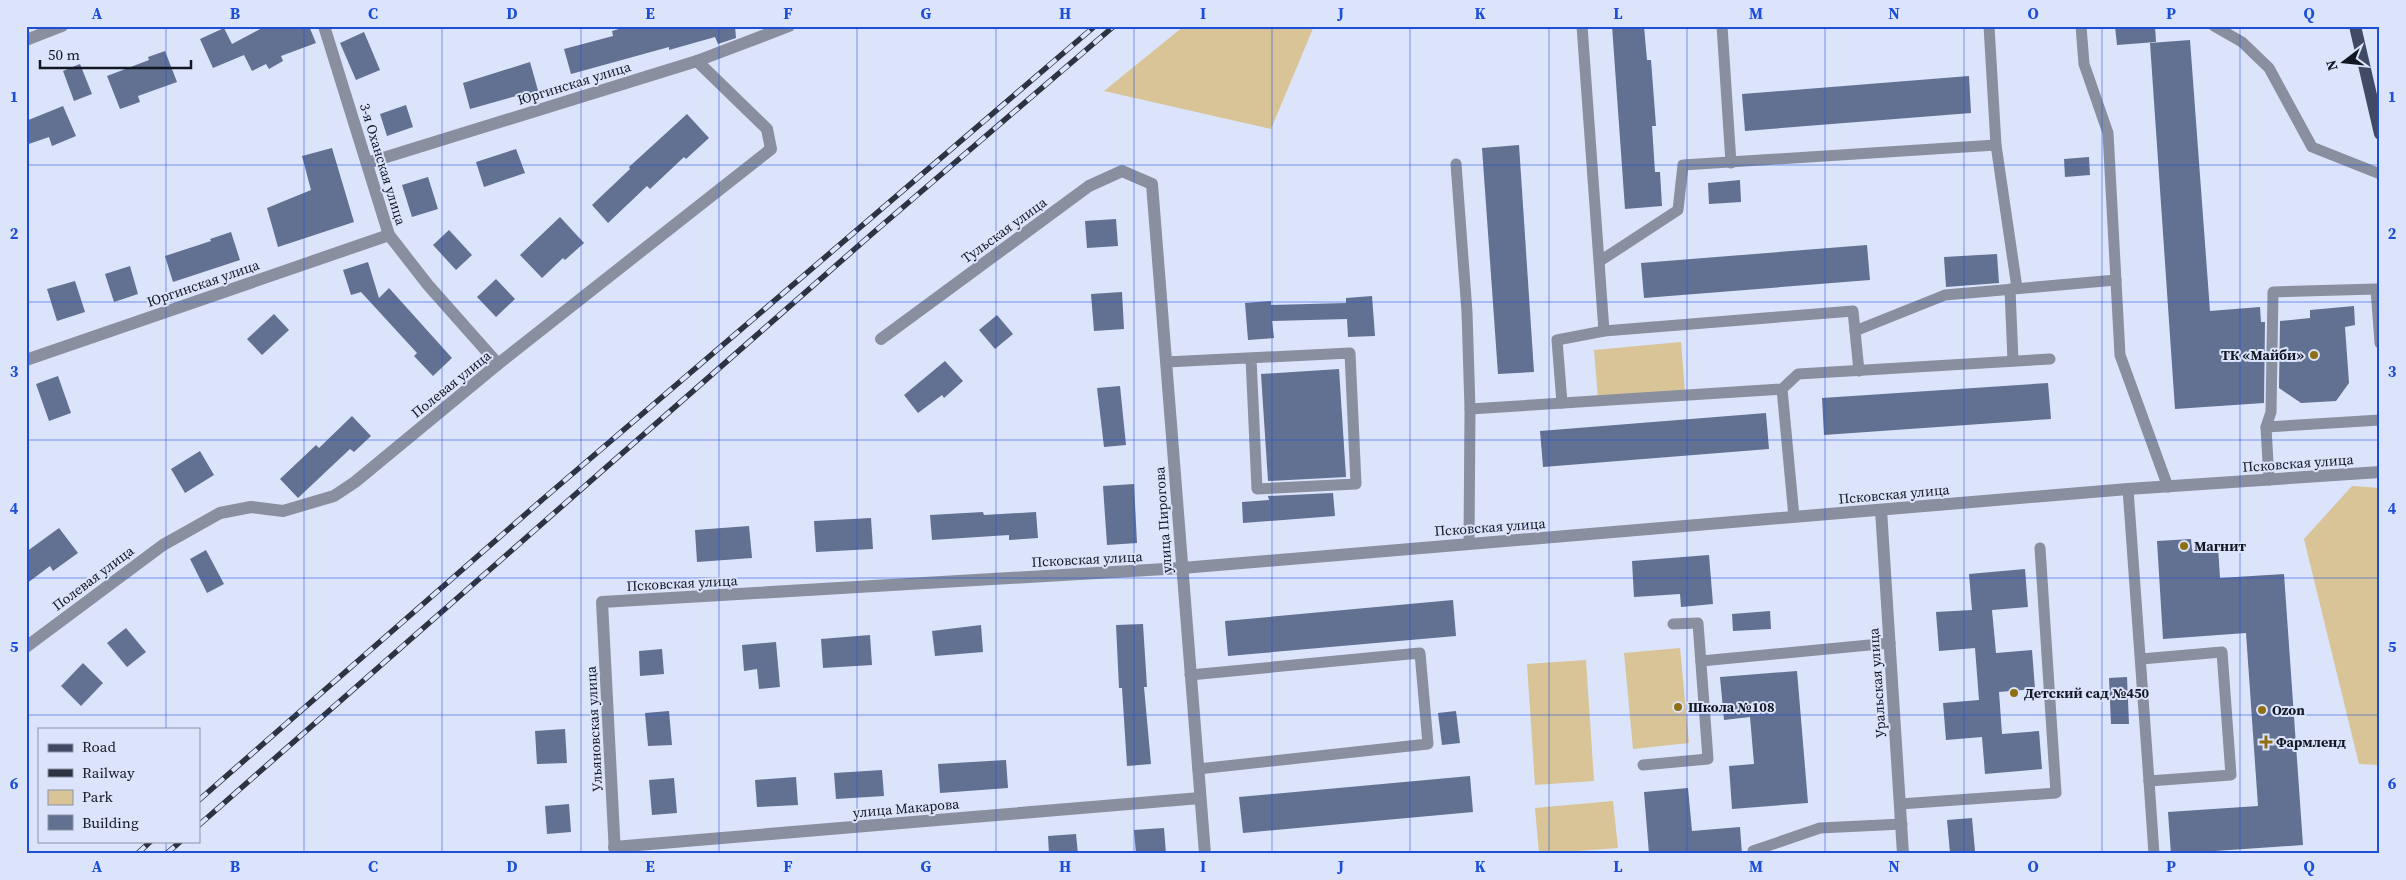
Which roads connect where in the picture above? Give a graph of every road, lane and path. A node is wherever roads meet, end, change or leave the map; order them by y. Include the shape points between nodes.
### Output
1 (62, 26) edge
2 (324, 26) edge
3 (788, 26) edge
4 (1582, 26) edge
5 (1722, 26) edge
6 (1989, 26) edge
7 (2081, 26) edge
8 (2214, 26) edge
9 (2355, 26) edge
10 (26, 40) edge
11 (697, 61) junction
12 (2380, 134) edge
13 (1996, 146) junction
14 (1732, 162) junction
15 (367, 163) junction
16 (1456, 164) dead end
17 (2380, 174) edge
18 (1152, 184) joint
19 (389, 235) junction
20 (1600, 261) junction
21 (2116, 280) junction
22 (2014, 289) junction
23 (1604, 331) junction
24 (1855, 331) junction
25 (882, 339) dead end
26 (2380, 344) edge
27 (1251, 358) junction
28 (2050, 359) dead end
29 (26, 360) edge
30 (2013, 361) junction
31 (1166, 362) junction
32 (498, 364) junction
33 (1858, 371) junction
34 (1782, 389) junction
35 (1562, 402) junction
36 (1470, 409) junction
37 (2380, 420) edge
38 (2266, 427) junction
39 (2380, 472) edge
40 (2270, 480) junction
41 (2168, 487) junction
42 (2128, 489) junction
43 (1881, 510) junction
44 (1794, 517) junction
45 (1469, 543) junction
46 (2040, 548) dead end
47 (1182, 568) junction
48 (602, 602) joint
49 (1674, 624) dead end
50 (1890, 643) junction
51 (26, 647) edge
52 (2141, 659) junction
53 (1701, 661) junction
54 (1190, 675) junction
55 (1642, 765) dead end
56 (1198, 769) junction
57 (2149, 780) junction
58 (1200, 798) junction
59 (1900, 804) junction
60 (1902, 824) junction
61 (615, 851) edge
62 (1753, 851) dead end
63 (1205, 854) edge
64 (1904, 854) edge
65 (2154, 854) edge

1 - 10 street
2 - 15 street, 3-я Оханская улица
3 - 11 street, Юргинская улица
4 - 20 lane
5 - 14 lane
6 - 13 lane
7 - 21 lane via 2084,64 2108,134
8 - 17 lane via 2242,42 2269,68 2312,147
9 - 12 main road
11 - 15 street, Юргинская улица
11 - 32 street, Полевая улица via 767,129 771,150
13 - 14 lane
13 - 22 lane
14 - 20 lane via 1683,166 1678,210
15 - 19 street, 3-я Оханская улица
16 - 36 lane via 1467,312
18 - 25 street, Тульская улица via 1122,171 1089,186
18 - 31 street, улица Пирогова
19 - 29 street, Юргинская улица
19 - 32 street, 3-я Оханская улица
20 - 23 lane
21 - 22 lane
21 - 41 lane via 2120,354
22 - 24 lane via 1945,295
22 - 30 lane
23 - 24 lane via 1853,311
23 - 35 lane via 1558,340
24 - 33 lane
26 - 38 lane via 2376,290 2273,292 2271,412
27 - 27 lane via 1350,353 1356,484 1257,489
27 - 31 lane
28 - 30 lane
30 - 33 lane
31 - 47 street, улица Пирогова
32 - 51 street, Полевая улица via 334,496 283,511 251,507 220,513 163,545
33 - 34 lane via 1798,374
34 - 35 lane
34 - 44 lane
35 - 36 lane
36 - 45 lane
37 - 38 lane
38 - 40 lane
39 - 40 street, Псковская улица
40 - 41 street, Псковская улица
41 - 42 street, Псковская улица
42 - 43 street, Псковская улица
42 - 52 lane
43 - 44 street, Псковская улица
43 - 50 street, Уральская улица
44 - 45 street, Псковская улица
45 - 47 street, Псковская улица
46 - 59 lane via 2056,793
47 - 48 street, Псковская улица
47 - 54 street, улица Пирогова
48 - 61 street, Ульяновская улица
49 - 53 lane via 1698,622
50 - 53 lane
50 - 59 street, Уральская улица
52 - 57 lane
52 - 57 lane via 2222,652 2231,775
53 - 55 lane via 1708,759
54 - 56 street, улица Пирогова
54 - 56 lane via 1420,654 1428,744
56 - 58 street, улица Пирогова
57 - 65 lane
58 - 61 street, улица Макарова
58 - 63 street, улица Пирогова
59 - 60 street, Уральская улица
60 - 62 lane via 1820,828
60 - 64 street, Уральская улица

